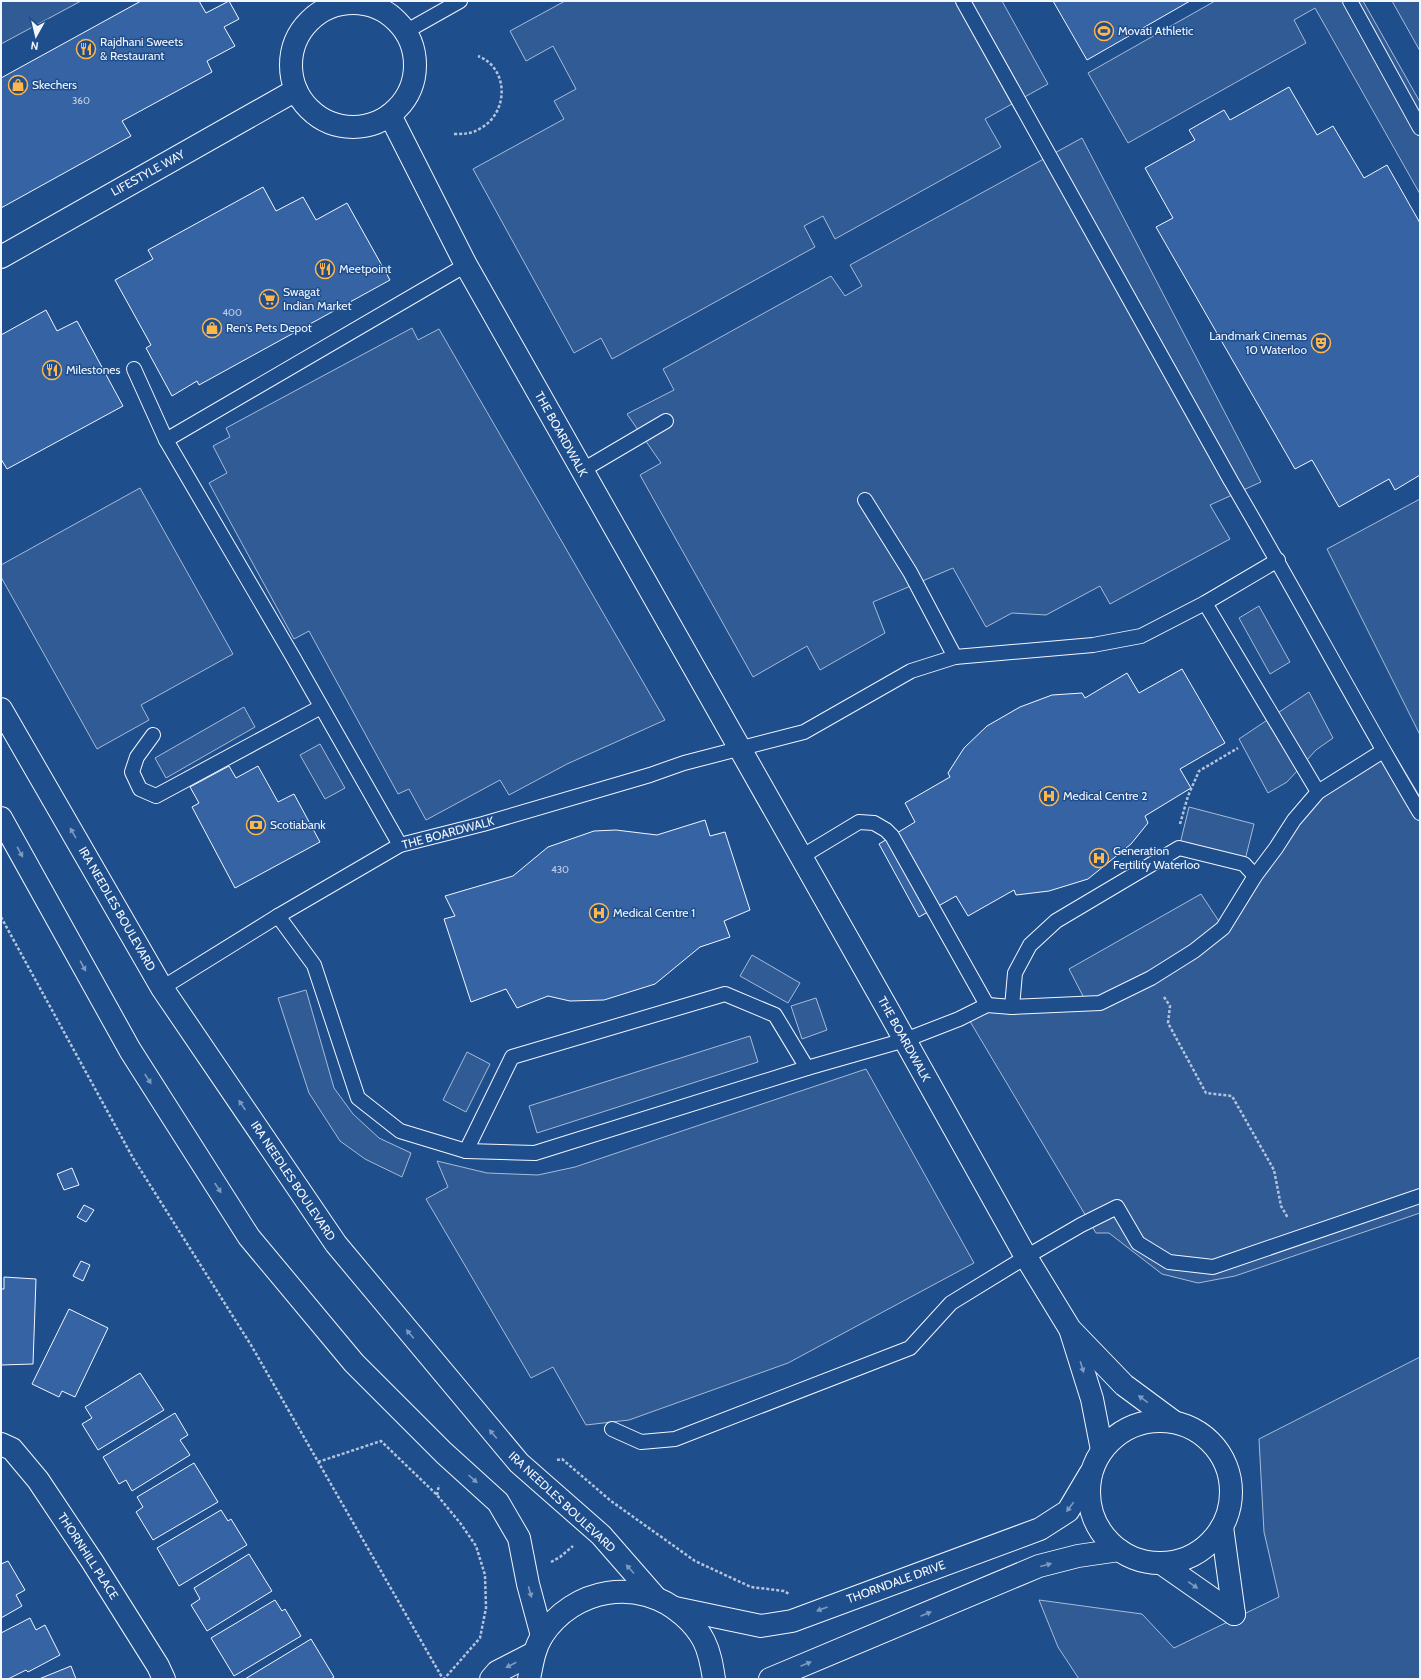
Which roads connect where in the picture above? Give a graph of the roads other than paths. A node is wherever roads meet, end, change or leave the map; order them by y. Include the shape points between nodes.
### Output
1 (460, 1) edge
2 (963, 1) edge
3 (1350, 1) edge
4 (312, 8) edge
5 (405, 32) junction
6 (296, 90) junction
7 (390, 115) junction
8 (1420, 128) edge
9 (1, 257) edge
10 (466, 266) junction
11 (134, 369) dead end
12 (666, 421) dead end
13 (166, 440) junction
14 (581, 471) junction
15 (865, 500) dead end
16 (1278, 560) junction
17 (1205, 603) junction
18 (955, 657) junction
19 (321, 708) junction
20 (1, 709) edge
21 (153, 736) dead end
22 (739, 748) junction
23 (1383, 751) junction
24 (1318, 792) junction
25 (1420, 813) edge
26 (1, 818) edge
27 (400, 845) junction
28 (801, 857) junction
29 (1255, 876) junction
30 (278, 916) junction
31 (162, 988) junction
32 (988, 1005) junction
33 (1012, 1007) junction
34 (905, 1040) junction
35 (807, 1068) junction
36 (466, 1151) junction
37 (1420, 1196) edge
38 (1026, 1256) junction
39 (1070, 1329) junction
40 (1174, 1422) junction
41 (612, 1429) dead end
42 (1, 1444) edge
43 (1102, 1450) junction
44 (1090, 1474) junction
45 (1222, 1527) junction
46 (1119, 1550) junction
47 (1161, 1563) junction
48 (656, 1598) junction
49 (675, 1608) junction
50 (538, 1645) junction
51 (164, 1679) edge
52 (491, 1679) edge
53 (529, 1679) edge
54 (714, 1679) edge
55 (770, 1679) edge

1 - 5 lane
2 - 16 lane via 1231,482
3 - 8 lane
4 - 5 street via 355,4 367,6 389,15
4 - 6 street via 292,56 291,67
5 - 7 street via 414,58 414,76 404,100
6 - 7 street via 315,114 338,125 362,126
6 - 9 street, LIFESTYLE WAY
7 - 10 street, THE BOARDWALK
10 - 13 lane
10 - 14 street, THE BOARDWALK
11 - 13 lane
12 - 14 lane
13 - 19 lane
14 - 22 street, THE BOARDWALK
15 - 18 lane via 910,572
16 - 17 lane
16 - 23 lane
17 - 18 lane via 1141,636 1093,645
17 - 24 lane
18 - 22 lane via 911,671 804,732
19 - 21 lane via 156,796 140,789 132,772 137,757
19 - 27 lane
31 -> 20 street, IRA NEEDLES BOULEVARD
22 - 27 lane, THE BOARDWALK via 684,762 650,775 483,824
22 - 28 street, THE BOARDWALK
23 - 24 lane
23 - 25 lane
24 - 29 lane via 1294,820
26 -> 50 street via 130,1050 249,1238 354,1363 444,1453 498,1502 519,1538
27 - 30 lane, THE BOARDWALK
28 - 32 lane via 859,822 874,822 886,830 892,836
28 - 34 street, THE BOARDWALK
29 - 33 lane via 1223,928 1194,951 1151,978 1100,1003
29 - 33 lane via 1244,864 1179,848 1056,921 1030,945 1015,973
30 - 31 lane, THE BOARDWALK
30 - 36 lane via 314,965 358,1098 400,1131
48 -> 31 street, IRA NEEDLES BOULEVARD via 601,1535 519,1463 336,1244
32 - 33 lane
32 - 34 lane
34 - 35 lane
34 - 38 street, THE BOARDWALK
35 - 36 lane via 536,1153
35 - 36 lane via 775,1015 725,994 512,1057
37 - 38 lane via 1212,1268 1169,1262 1138,1243 1117,1208
38 - 39 street, THE BOARDWALK
38 - 41 lane via 951,1303 910,1348 675,1440 641,1442
40 -> 39 street, THE BOARDWALK via 1124,1385
39 -> 43 street, THE BOARDWALK via 1092,1399
40 - 43 street via 1154,1421 1134,1426 1111,1440
40 - 45 street via 1203,1436 1224,1461 1231,1486 1231,1499
42 - 51 street, THORNHILL PLACE via 12,1449 38,1480 92,1561
43 - 44 street
44 - 46 street via 1088,1488 1092,1516 1103,1535
44 -> 49 street, THORNDALE DRIVE via 1068,1511 1040,1529 792,1621 761,1626
45 - 47 street via 1213,1539 1196,1553
47 -> 45 street via 1234,1614
46 - 47 street via 1146,1562
55 -> 46 street via 1039,1566 1078,1556
48 - 49 street
48 - 50 street via 631,1591 605,1592 580,1601 558,1615
49 - 54 street via 704,1640
50 -> 52 street via 497,1672
50 - 53 street

